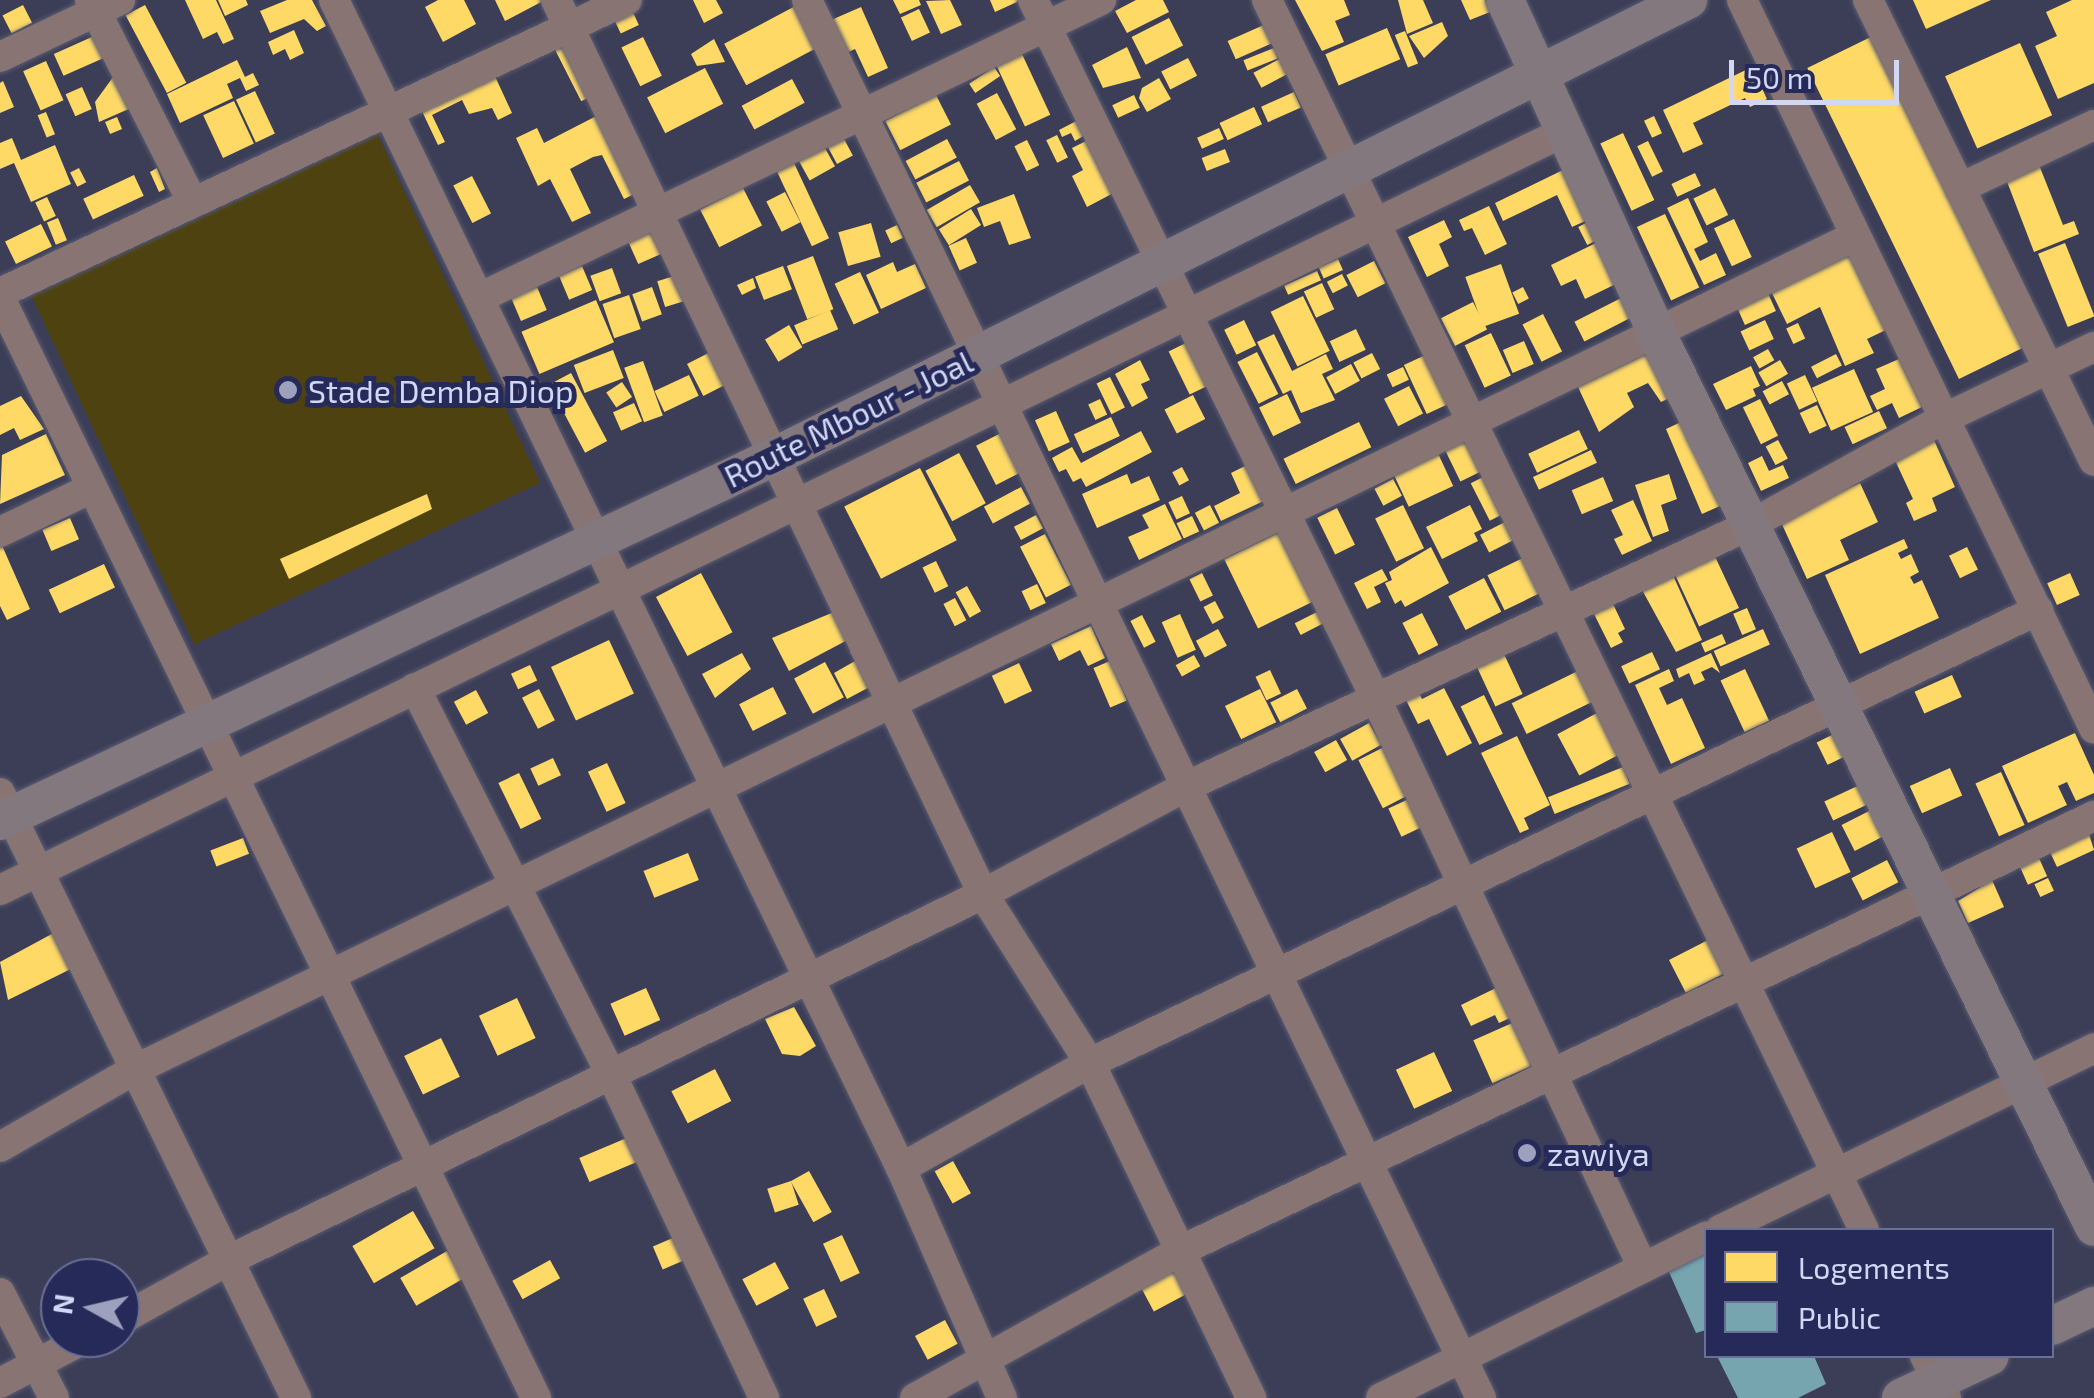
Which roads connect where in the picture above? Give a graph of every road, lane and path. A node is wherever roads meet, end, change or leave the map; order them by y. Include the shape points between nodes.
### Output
1 (334, 0) edge
2 (556, 0) edge
3 (627, 0) edge
4 (807, 0) edge
5 (1100, 0) edge
6 (1267, 0) edge
7 (1506, 0) edge
8 (1688, 0) edge
9 (1742, 0) edge
10 (1868, 0) edge
11 (102, 4) edge
12 (1039, 13) edge
13 (569, 28) junction
14 (0, 57) edge
15 (1542, 75) junction
16 (862, 113) junction
17 (389, 114) junction
18 (2094, 125) edge
19 (1566, 131) junction
20 (1349, 169) junction
21 (1960, 188) junction
22 (192, 201) junction
23 (658, 211) junction
24 (1375, 222) junction
25 (1855, 236) junction
26 (1162, 268) junction
27 (0, 296) edge
28 (478, 298) junction
29 (1183, 312) junction
30 (1657, 334) junction
31 (2094, 347) edge
32 (980, 354) junction
33 (2048, 367) junction
34 (1004, 406) junction
35 (1945, 418) junction
36 (1473, 424) junction
37 (776, 456) junction
38 (2094, 460) edge
39 (92, 488) junction
40 (798, 504) junction
41 (1281, 516) junction
42 (1750, 525) junction
43 (0, 532) edge
44 (595, 537) junction
45 (619, 588) junction
46 (1095, 606) junction
47 (1566, 610) junction
48 (2038, 610) junction
49 (415, 688) junction
50 (1377, 701) junction
51 (890, 704) junction
52 (1841, 708) junction
53 (205, 723) junction
54 (2094, 728) edge
55 (232, 777) junction
56 (1185, 787) junction
57 (717, 789) junction
58 (1654, 793) junction
59 (4, 810) edge
60 (2094, 816) edge
61 (38, 872) junction
62 (516, 884) junction
63 (1463, 886) junction
64 (0, 890) edge
65 (1930, 891) junction
66 (983, 894) junction
67 (1279, 975) junction
68 (328, 977) junction
69 (806, 981) junction
70 (1744, 983) junction
71 (2094, 1048) edge
72 (1090, 1063) junction
73 (134, 1070) junction
74 (611, 1074) junction
75 (1554, 1077) junction
76 (2020, 1086) junction
77 (0, 1147) edge
78 (1371, 1165) junction
79 (420, 1168) junction
80 (901, 1168) junction
81 (1837, 1174) junction
82 (2094, 1227) edge
83 (1724, 1228) edge
84 (1863, 1228) edge
85 (1704, 1238) edge
86 (1184, 1249) junction
87 (226, 1261) junction
88 (1643, 1268) junction
89 (0, 1293) edge
90 (2094, 1306) edge
91 (140, 1309) edge
92 (2054, 1325) edge
93 (50, 1358) edge
94 (1985, 1358) edge
95 (1461, 1360) junction
96 (984, 1362) junction
97 (37, 1365) junction
98 (1936, 1378) edge
99 (0, 1383) edge
100 (54, 1398) edge
101 (296, 1398) edge
102 (536, 1398) edge
103 (764, 1398) edge
104 (915, 1398) edge
105 (1002, 1398) edge
106 (1250, 1398) edge
107 (1381, 1398) edge
108 (1481, 1398) edge
109 (1902, 1398) edge

1 - 17 street
2 - 13 street
3 - 13 street
4 - 16 street
5 - 12 street
6 - 20 street
7 - 15 main road
8 - 15 main road, Route Mbour - Joal
9 - 25 street
10 - 21 street
11 - 14 street
11 - 22 street
12 - 16 street
12 - 26 street
13 - 17 street
13 - 23 street
15 - 19 main road
15 - 20 main road, Route Mbour - Joal
16 - 23 street
16 - 32 street
17 - 22 street
17 - 28 street
18 - 21 street
19 - 24 street
19 - 30 main road
20 - 24 street
20 - 26 main road, Route Mbour - Joal
21 - 33 street
22 - 27 street
23 - 28 street
23 - 37 street
24 - 29 street
24 - 36 street
25 - 30 street
25 - 35 street
26 - 29 street
26 - 32 main road, Route Mbour - Joal
27 - 39 street
28 - 44 street
29 - 34 street
29 - 41 street
30 - 36 street
30 - 42 main road
31 - 33 street
32 - 34 street
32 - 37 main road, Route Mbour - Joal
33 - 35 street
33 - 38 street
34 - 40 street
34 - 46 street
35 - 42 street
35 - 48 street
36 - 41 street
36 - 47 street
37 - 40 street
37 - 44 main road, Route Mbour - Joal
39 - 43 street
39 - 53 street
40 - 45 street
40 - 51 street
41 - 46 street
41 - 50 street
42 - 47 street
42 - 52 main road
44 - 45 street
44 - 53 main road, Route Mbour - Joal
45 - 49 street
45 - 57 street
46 - 51 street
46 - 56 street
47 - 50 street
47 - 58 street
48 - 52 street
48 - 54 street
49 - 55 street
49 - 62 street
50 - 56 street
50 - 63 street
51 - 57 street
51 - 66 street
52 - 58 street
52 - 65 main road
53 - 55 street
53 - 59 main road, Route Mbour - Joal
55 - 61 street
55 - 68 street
56 - 66 street
56 - 67 street
57 - 62 street
57 - 69 street
58 - 63 street
58 - 70 street
59 - 61 street
60 - 65 street
61 - 64 street
61 - 73 street
62 - 68 street
62 - 74 street
63 - 67 street
63 - 75 street
65 - 70 street
65 - 76 main road
66 - 69 street
66 - 72 street
67 - 72 street
67 - 78 street
68 - 73 street
68 - 79 street
69 - 74 street
69 - 80 street
70 - 75 street
70 - 81 street
71 - 76 street
72 - 80 street
72 - 86 street
73 - 77 street
73 - 87 street
74 - 79 street
74 - 103 street
75 - 78 street
75 - 88 street
76 - 81 street
76 - 82 main road
78 - 86 street
78 - 95 street
79 - 87 street
79 - 102 street
80 - 96 street
81 - 83 street
81 - 84 street
85 - 88 street
86 - 96 street
86 - 106 street
87 - 91 street
87 - 101 street
88 - 95 street
89 - 97 street
90 - 92 main road
93 - 97 street
94 - 98 main road
95 - 107 street
95 - 108 street
96 - 104 street
96 - 105 street
97 - 99 street
97 - 100 street
98 - 109 main road

